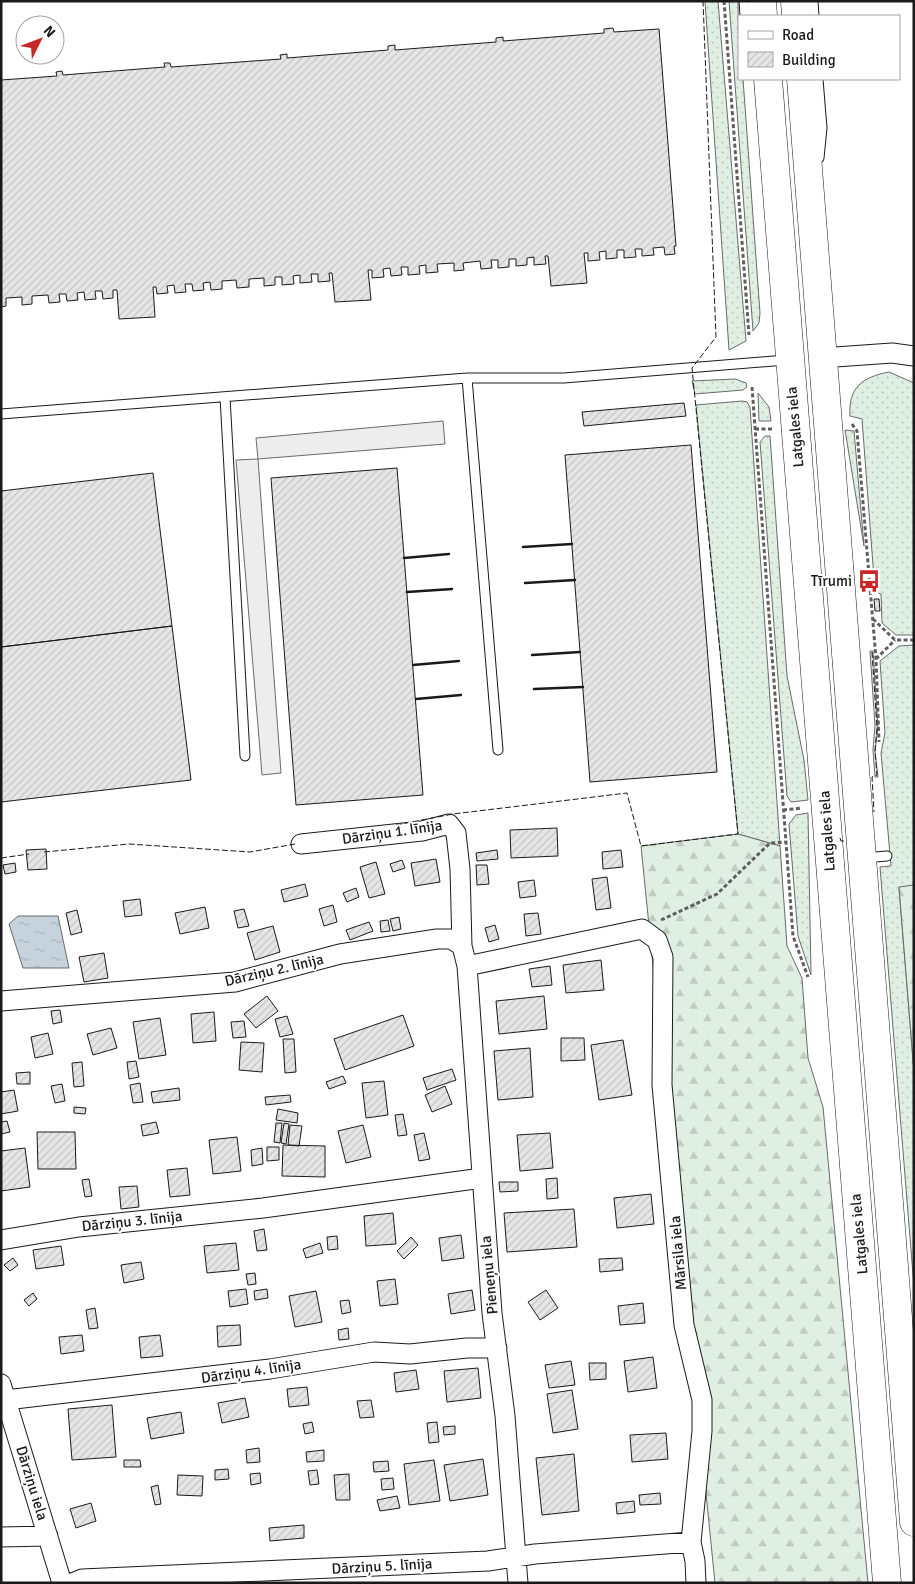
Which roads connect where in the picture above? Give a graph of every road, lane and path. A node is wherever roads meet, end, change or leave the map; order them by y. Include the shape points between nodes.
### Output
1 (724, 1) edge
2 (744, 1) edge
3 (762, 1) edge
4 (795, 1) edge
5 (813, 1) edge
6 (745, 15) edge
7 (763, 15) edge
8 (796, 15) edge
9 (814, 15) edge
10 (768, 80) edge
11 (801, 80) edge
12 (818, 80) edge
13 (809, 184) junction
14 (749, 336) dead end
15 (914, 356) edge
16 (821, 358) junction
17 (789, 360) junction
18 (467, 378) junction
19 (752, 387) dead end
20 (225, 397) junction
21 (1, 414) edge
22 (847, 424) dead end
23 (773, 429) dead end
24 (755, 430) junction
25 (872, 619) junction
26 (895, 640) junction
27 (914, 640) edge
28 (876, 660) junction
29 (878, 746) dead end
30 (498, 750) dead end
31 (245, 756) dead end
32 (810, 807) dead end
33 (783, 810) junction
34 (785, 842) junction
35 (301, 844) dead end
36 (642, 929) junction
37 (462, 946) junction
38 (467, 966) junction
39 (808, 977) dead end
40 (1, 1001) edge
41 (482, 1178) junction
42 (1, 1240) edge
43 (497, 1348) junction
44 (4, 1392) edge
45 (914, 1522) edge
46 (1, 1536) edge
47 (48, 1536) junction
48 (691, 1542) junction
49 (516, 1558) junction
50 (62, 1583) edge
51 (72, 1583) edge
52 (518, 1583) edge
53 (696, 1583) edge
54 (887, 1583) edge

1 - 14 path
2 - 6 lane
3 - 7 highway
4 - 8 highway
5 - 9 lane
10 - 17 highway, Latgales iela
11 - 13 highway
12 - 13 lane via 822,128 819,158
13 - 16 highway
15 - 16 street via 892,353
16 - 17 highway
16 - 45 highway via 875,857
17 - 18 lane via 564,378
17 - 54 highway, Latgales iela
18 - 20 lane
18 - 30 lane
19 - 24 path
20 - 21 lane
20 - 31 lane
22 - 25 path via 852,424 857,431
23 - 24 path
24 - 33 path
25 - 26 path
25 - 28 path
26 - 27 path
26 - 28 path
28 - 29 path
32 - 33 path
33 - 34 path
34 - 36 path via 770,843 718,894
34 - 39 path via 793,936
35 - 37 street, Dārziņu 1. līnija via 422,831 449,824 456,833 457,842
36 - 38 street
36 - 48 street, Mārsila iela via 657,940 663,957 662,1085 684,1325 702,1400
37 - 38 street
37 - 40 street, Dārziņu 2. līnija via 450,939 437,939 340,954 235,982
38 - 41 street, Pieneņu iela
41 - 42 street, Dārziņu 3. līnija via 263,1208 79,1227
41 - 43 street, Pieneņu iela
43 - 44 street, Dārziņu 4. līnija via 410,1354 374,1352 270,1369
43 - 49 street, Pieneņu iela
44 - 47 street, Dārziņu iela
46 - 47 street
47 - 50 street, Dārziņu iela
48 - 49 street, Dārziņu 5. līnija
48 - 53 street, Mārsila iela
49 - 51 street, Dārziņu 5. līnija via 82,1579
49 - 52 street, Pieneņu iela

